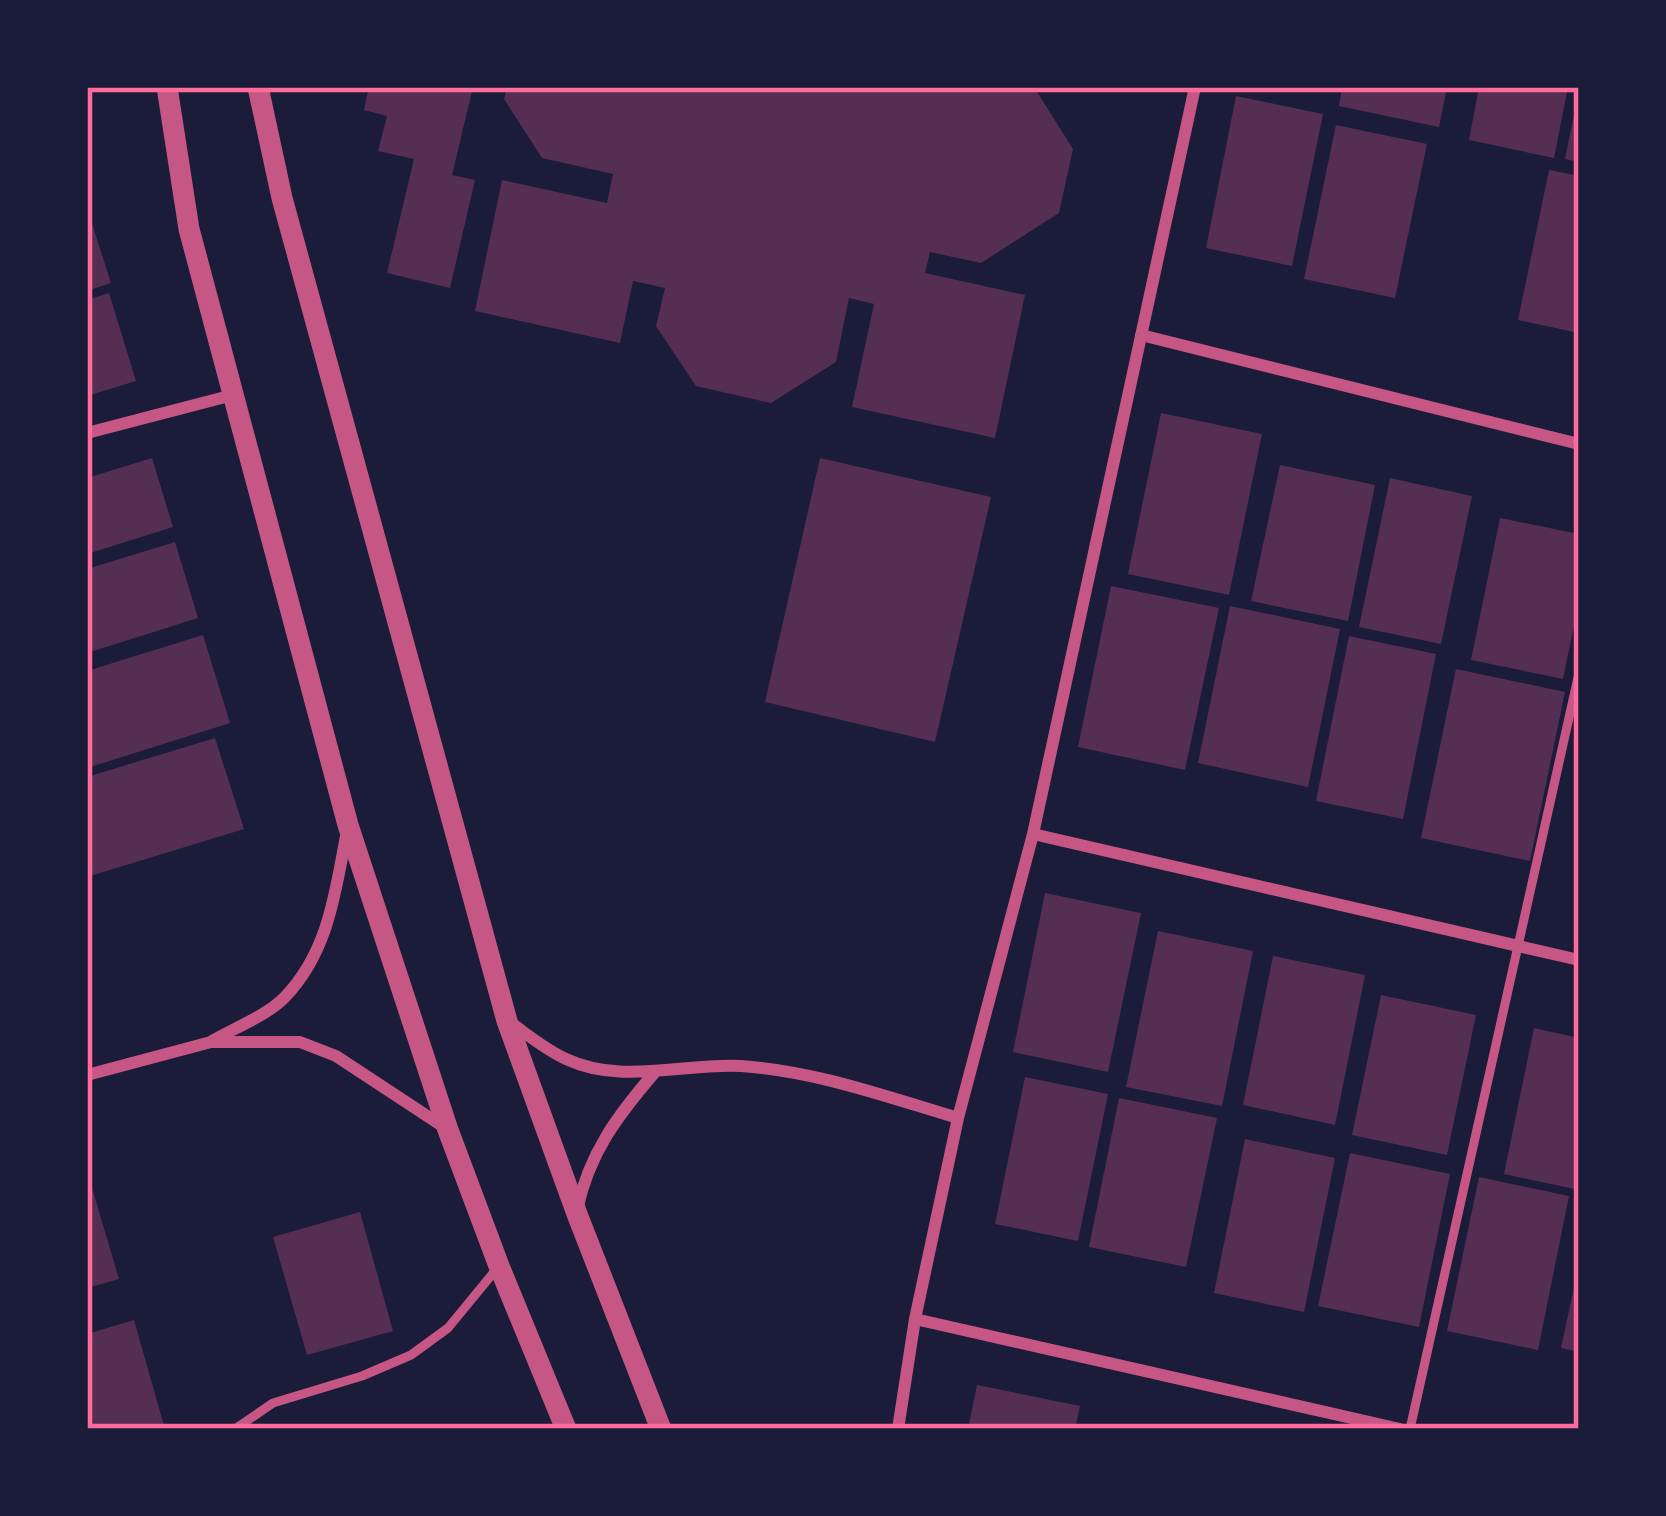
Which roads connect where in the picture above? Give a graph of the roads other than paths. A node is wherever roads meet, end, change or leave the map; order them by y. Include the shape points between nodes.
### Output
1 (166, 87) edge
2 (258, 87) edge
3 (1196, 87) edge
4 (1142, 335) junction
5 (232, 395) junction
6 (87, 434) edge
7 (1579, 444) edge
8 (1579, 673) edge
9 (349, 825) junction
10 (1033, 834) junction
11 (1518, 946) junction
12 (1579, 961) edge
13 (507, 1021) junction
14 (211, 1042) junction
15 (655, 1072) junction
16 (87, 1075) edge
17 (958, 1118) junction
18 (448, 1130) junction
19 (577, 1214) junction
20 (499, 1266) junction
21 (915, 1319) junction
22 (235, 1429) edge
23 (566, 1429) edge
24 (662, 1429) edge
25 (898, 1429) edge
26 (1400, 1429) edge
27 (1410, 1429) edge

1 - 5 street via 189,229
2 - 13 street
3 - 4 street
4 - 7 street
4 - 10 street
5 - 6 street
5 - 9 street
8 - 11 lane
9 - 14 street via 329,922 312,960 282,1001
9 - 18 street
10 - 11 street
10 - 17 street
11 - 12 street
11 - 27 lane
13 - 15 street via 567,1060
13 - 19 street
14 - 16 street
14 - 18 street via 300,1042 336,1056
15 - 17 street via 738,1066 826,1078
15 - 19 street via 597,1148
17 - 21 street
18 - 20 street
19 - 24 street
20 - 22 lane via 448,1328 411,1355 273,1403
20 - 23 street
21 - 25 street
21 - 26 street

